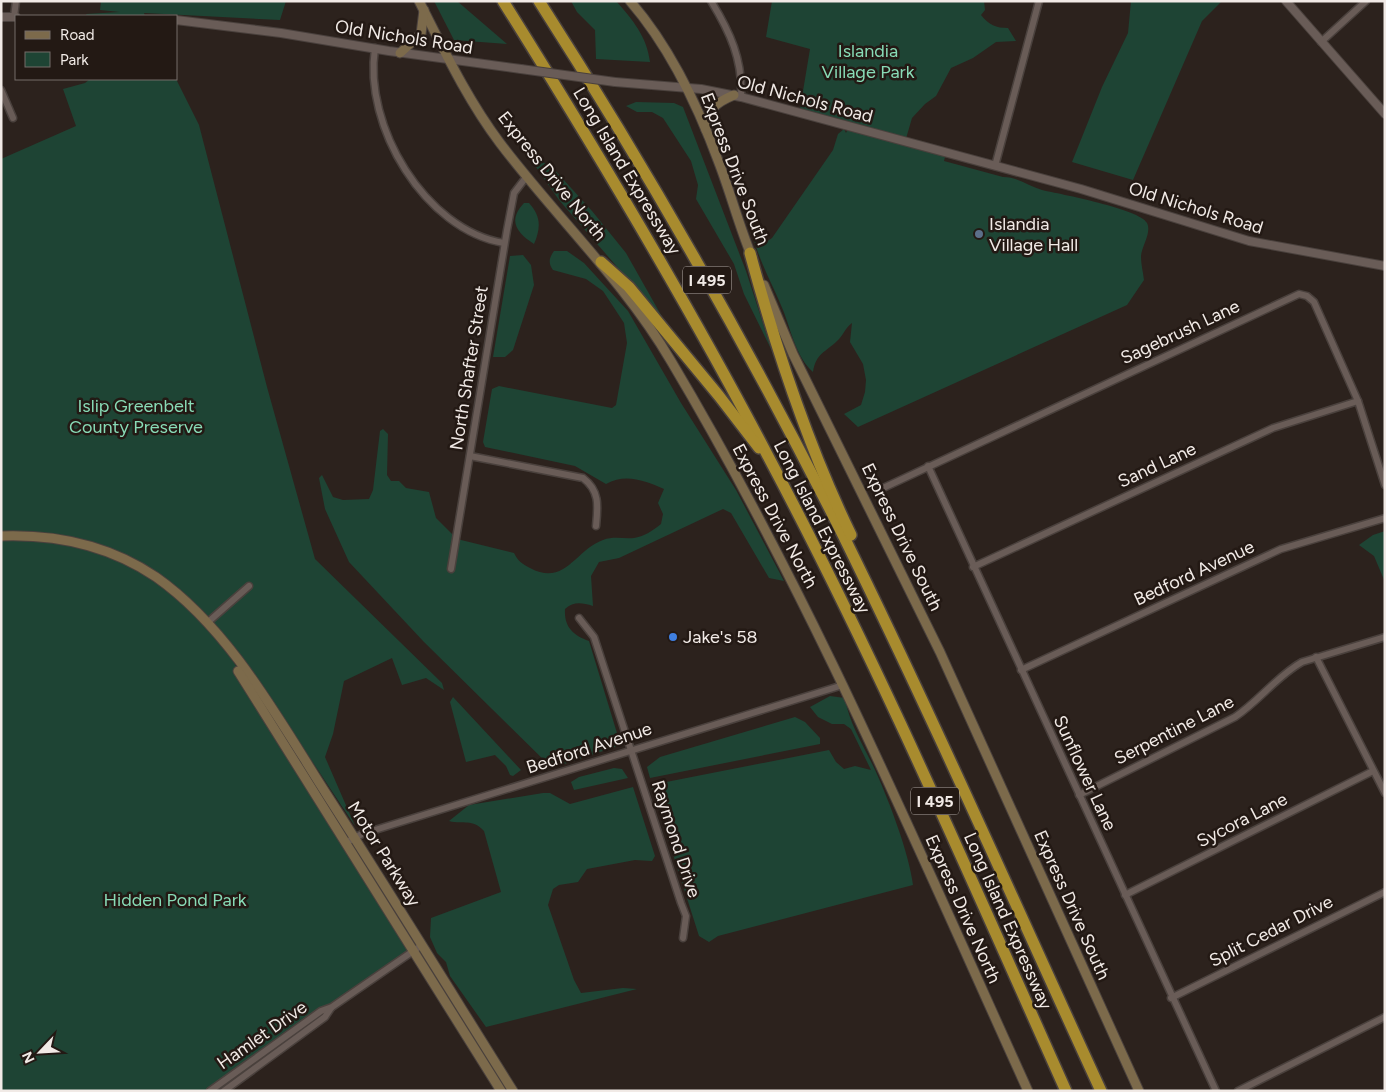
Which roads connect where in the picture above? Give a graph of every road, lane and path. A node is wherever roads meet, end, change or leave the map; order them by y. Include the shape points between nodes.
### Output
1 (16, 1) edge
2 (419, 1) edge
3 (503, 1) edge
4 (540, 1) edge
5 (630, 1) edge
6 (711, 1) edge
7 (1040, 1) edge
8 (1286, 1) edge
9 (1366, 1) edge
10 (424, 10) junction
11 (15, 15) edge
12 (1, 17) edge
13 (15, 17) edge
14 (178, 20) edge
15 (1321, 42) junction
16 (375, 48) junction
17 (400, 53) junction
18 (448, 59) junction
19 (686, 88) junction
20 (1, 90) edge
21 (738, 96) junction
22 (1385, 114) edge
23 (14, 118) dead end
24 (706, 132) junction
25 (995, 166) junction
26 (527, 176) junction
27 (504, 243) junction
28 (750, 253) junction
29 (601, 262) junction
30 (1385, 266) edge
31 (1358, 402) junction
32 (470, 456) junction
33 (771, 460) junction
34 (928, 466) junction
35 (1385, 485) edge
36 (881, 489) dead end
37 (1385, 518) edge
38 (596, 526) dead end
39 (1, 536) edge
40 (973, 567) junction
41 (859, 568) junction
42 (451, 569) dead end
43 (248, 586) dead end
44 (580, 618) dead end
45 (207, 624) junction
46 (1385, 637) edge
47 (221, 640) junction
48 (1316, 657) junction
49 (1021, 670) junction
50 (843, 685) junction
51 (632, 750) junction
52 (1374, 771) junction
53 (1385, 793) edge
54 (1079, 795) junction
55 (354, 838) junction
56 (345, 843) junction
57 (1385, 892) edge
58 (1125, 896) junction
59 (683, 938) dead end
60 (422, 945) junction
61 (413, 951) junction
62 (1171, 998) junction
63 (332, 1007) junction
64 (1385, 1017) edge
65 (210, 1091) edge
66 (224, 1091) edge
67 (500, 1091) edge
68 (513, 1091) edge
69 (1028, 1091) edge
70 (1066, 1091) edge
71 (1101, 1091) edge
72 (1139, 1091) edge
73 (1216, 1091) edge
74 (1238, 1091) edge

1 - 11 street
2 - 10 main road, Express Drive North
3 - 33 highway, Long Island Expressway / I 495 via 637,221
4 - 41 highway, Long Island Expressway / I 495 via 687,246 769,394
5 - 19 main road, Express Drive South
6 - 21 street via 735,47 742,75
7 - 25 street
8 - 15 street
9 - 15 street
10 - 17 main road via 421,34
10 - 18 main road, Express Drive North
12 - 13 street
14 - 16 street, Old Nichols Road via 273,31
15 - 22 street
16 - 17 street, Old Nichols Road
16 - 27 street via 374,74 381,112 413,182 432,204 465,229
17 - 18 street, Old Nichols Road
18 - 19 street, Old Nichols Road, bridge via 615,82
18 - 26 main road, Express Drive North via 476,108
19 - 21 street, Old Nichols Road
19 - 24 main road, Express Drive South
20 - 23 street
21 - 24 main road via 719,102 711,110
21 - 25 street, Old Nichols Road
24 - 28 main road, Express Drive South
25 - 30 street, Old Nichols Road via 1096,193 1249,241
26 - 27 street, North Shafter Street via 514,193
26 - 29 main road, Express Drive North
27 - 32 street, North Shafter Street
28 - 41 highway via 810,436 853,539
28 - 72 main road, Express Drive South via 793,354 940,652
29 - 33 highway via 629,287 719,396 750,439
29 - 50 main road, Express Drive North via 656,336 683,380 770,539
31 - 34 street, Sagebrush Lane via 1314,302 1299,294
31 - 35 street, Sagebrush Lane
31 - 40 street, Sand Lane via 1273,428
32 - 38 street via 582,478 596,493
32 - 42 street, North Shafter Street
33 - 70 highway, Long Island Expressway / I 495 via 897,718
34 - 36 street, Sagebrush Lane
34 - 40 street, Sunflower Lane
37 - 49 street, Bedford Avenue via 1281,549
39 - 45 main road, Motor Parkway via 65,540 110,553 156,578
40 - 49 street, Sunflower Lane
41 - 71 highway, Long Island Expressway / I 495
43 - 45 street
44 - 51 street, Raymond Drive via 594,637
45 - 47 main road, Motor Parkway
46 - 48 street, Serpentine Lane
47 - 55 main road, Motor Parkway via 282,724
47 - 56 main road, Motor Parkway
48 - 52 street
48 - 54 street, Serpentine Lane via 1292,668 1235,717
49 - 54 street, Sunflower Lane
50 - 51 street, Bedford Avenue
50 - 69 main road, Express Drive North
51 - 55 street, Bedford Avenue
51 - 59 street, Raymond Drive via 686,916
52 - 53 street
52 - 58 street, Sycora Lane
54 - 58 street, Sunflower Lane
55 - 56 street, Bedford Avenue
55 - 60 main road, Motor Parkway
56 - 61 main road, Motor Parkway
57 - 62 street, Split Cedar Drive
58 - 62 street, Sunflower Lane
60 - 61 street, Hamlet Drive
60 - 68 main road, Motor Parkway
61 - 63 street, Hamlet Drive
61 - 67 main road, Motor Parkway
62 - 73 street, Sunflower Lane
63 - 65 street, Hamlet Drive via 313,1017
63 - 66 street, Hamlet Drive via 325,1017
64 - 74 street

